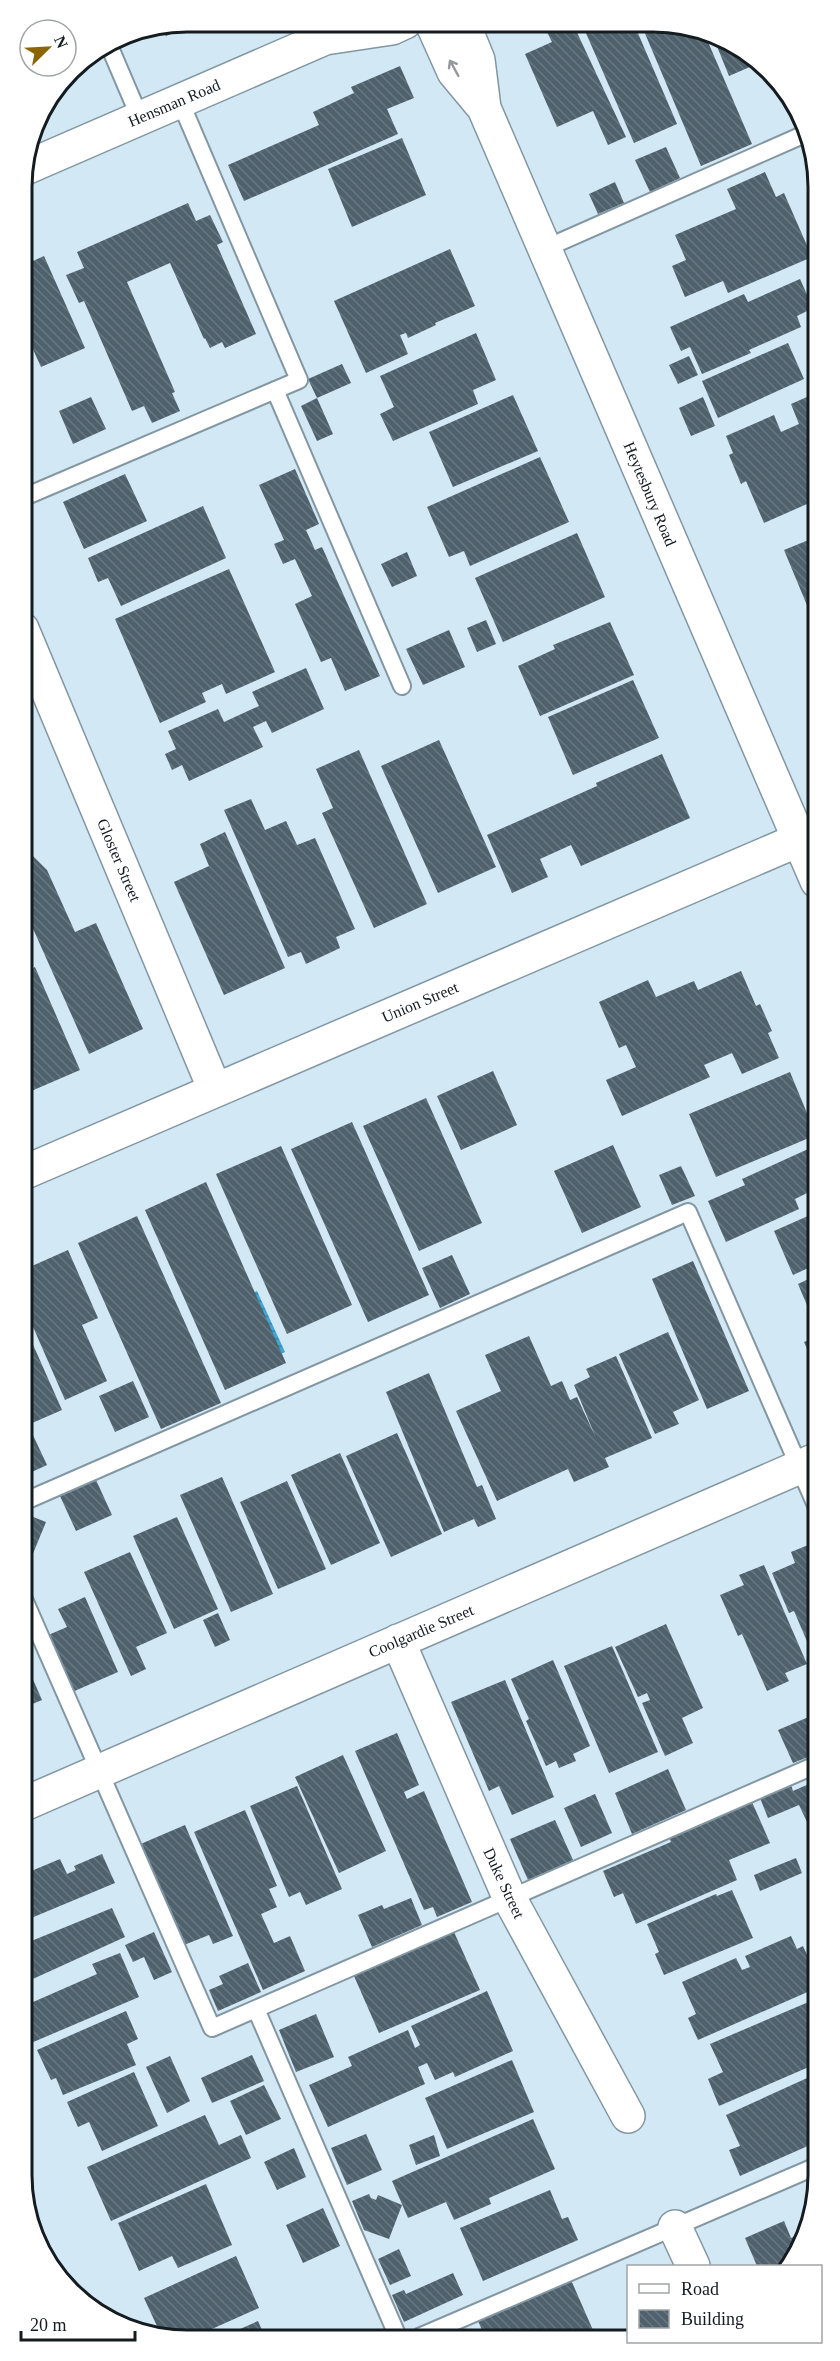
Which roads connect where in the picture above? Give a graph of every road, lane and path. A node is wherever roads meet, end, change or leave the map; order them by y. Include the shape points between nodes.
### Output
1 (332, 32) edge
2 (436, 32) edge
3 (467, 32) edge
4 (111, 51) edge
5 (180, 101) junction
6 (484, 108) junction
7 (140, 118) junction
8 (800, 136) edge
9 (34, 164) edge
10 (544, 249) junction
11 (275, 390) junction
12 (32, 494) edge
13 (32, 653) edge
14 (402, 686) dead end
15 (808, 836) edge
16 (215, 1090) junction
17 (32, 1169) edge
18 (808, 1463) edge
19 (32, 1498) edge
20 (32, 1618) edge
21 (398, 1641) junction
22 (808, 1768) edge
23 (99, 1771) junction
24 (32, 1800) edge
25 (510, 1899) junction
26 (256, 2009) junction
27 (628, 2116) dead end
28 (808, 2170) edge
29 (675, 2227) junction
30 (693, 2265) edge
31 (395, 2330) edge
32 (434, 2330) edge

1 - 5 street, Hensman Road
6 -> 2 street, Heytesbury Road via 454,72
3 - 6 street, Heytesbury Road via 478,60
4 - 7 lane
5 - 7 street, Hensman Road
5 - 11 lane via 299,380
6 - 10 street, Heytesbury Road
7 - 9 street, Hensman Road
8 - 10 lane
10 - 15 street, Heytesbury Road
11 - 12 lane
11 - 14 lane
13 - 16 street, Gloster Street
15 - 16 street, Union Street
16 - 17 street, Union Street
18 - 19 lane via 688,1212
18 - 21 street, Coolgardie Street
20 - 23 lane
21 - 23 street, Coolgardie Street
21 - 25 street, Duke Street
22 - 25 lane
23 - 24 street, Coolgardie Street
23 - 26 lane via 212,2028
25 - 26 lane
25 - 27 street, Duke Street
26 - 31 lane
28 - 29 lane
29 - 30 street
29 - 32 lane

